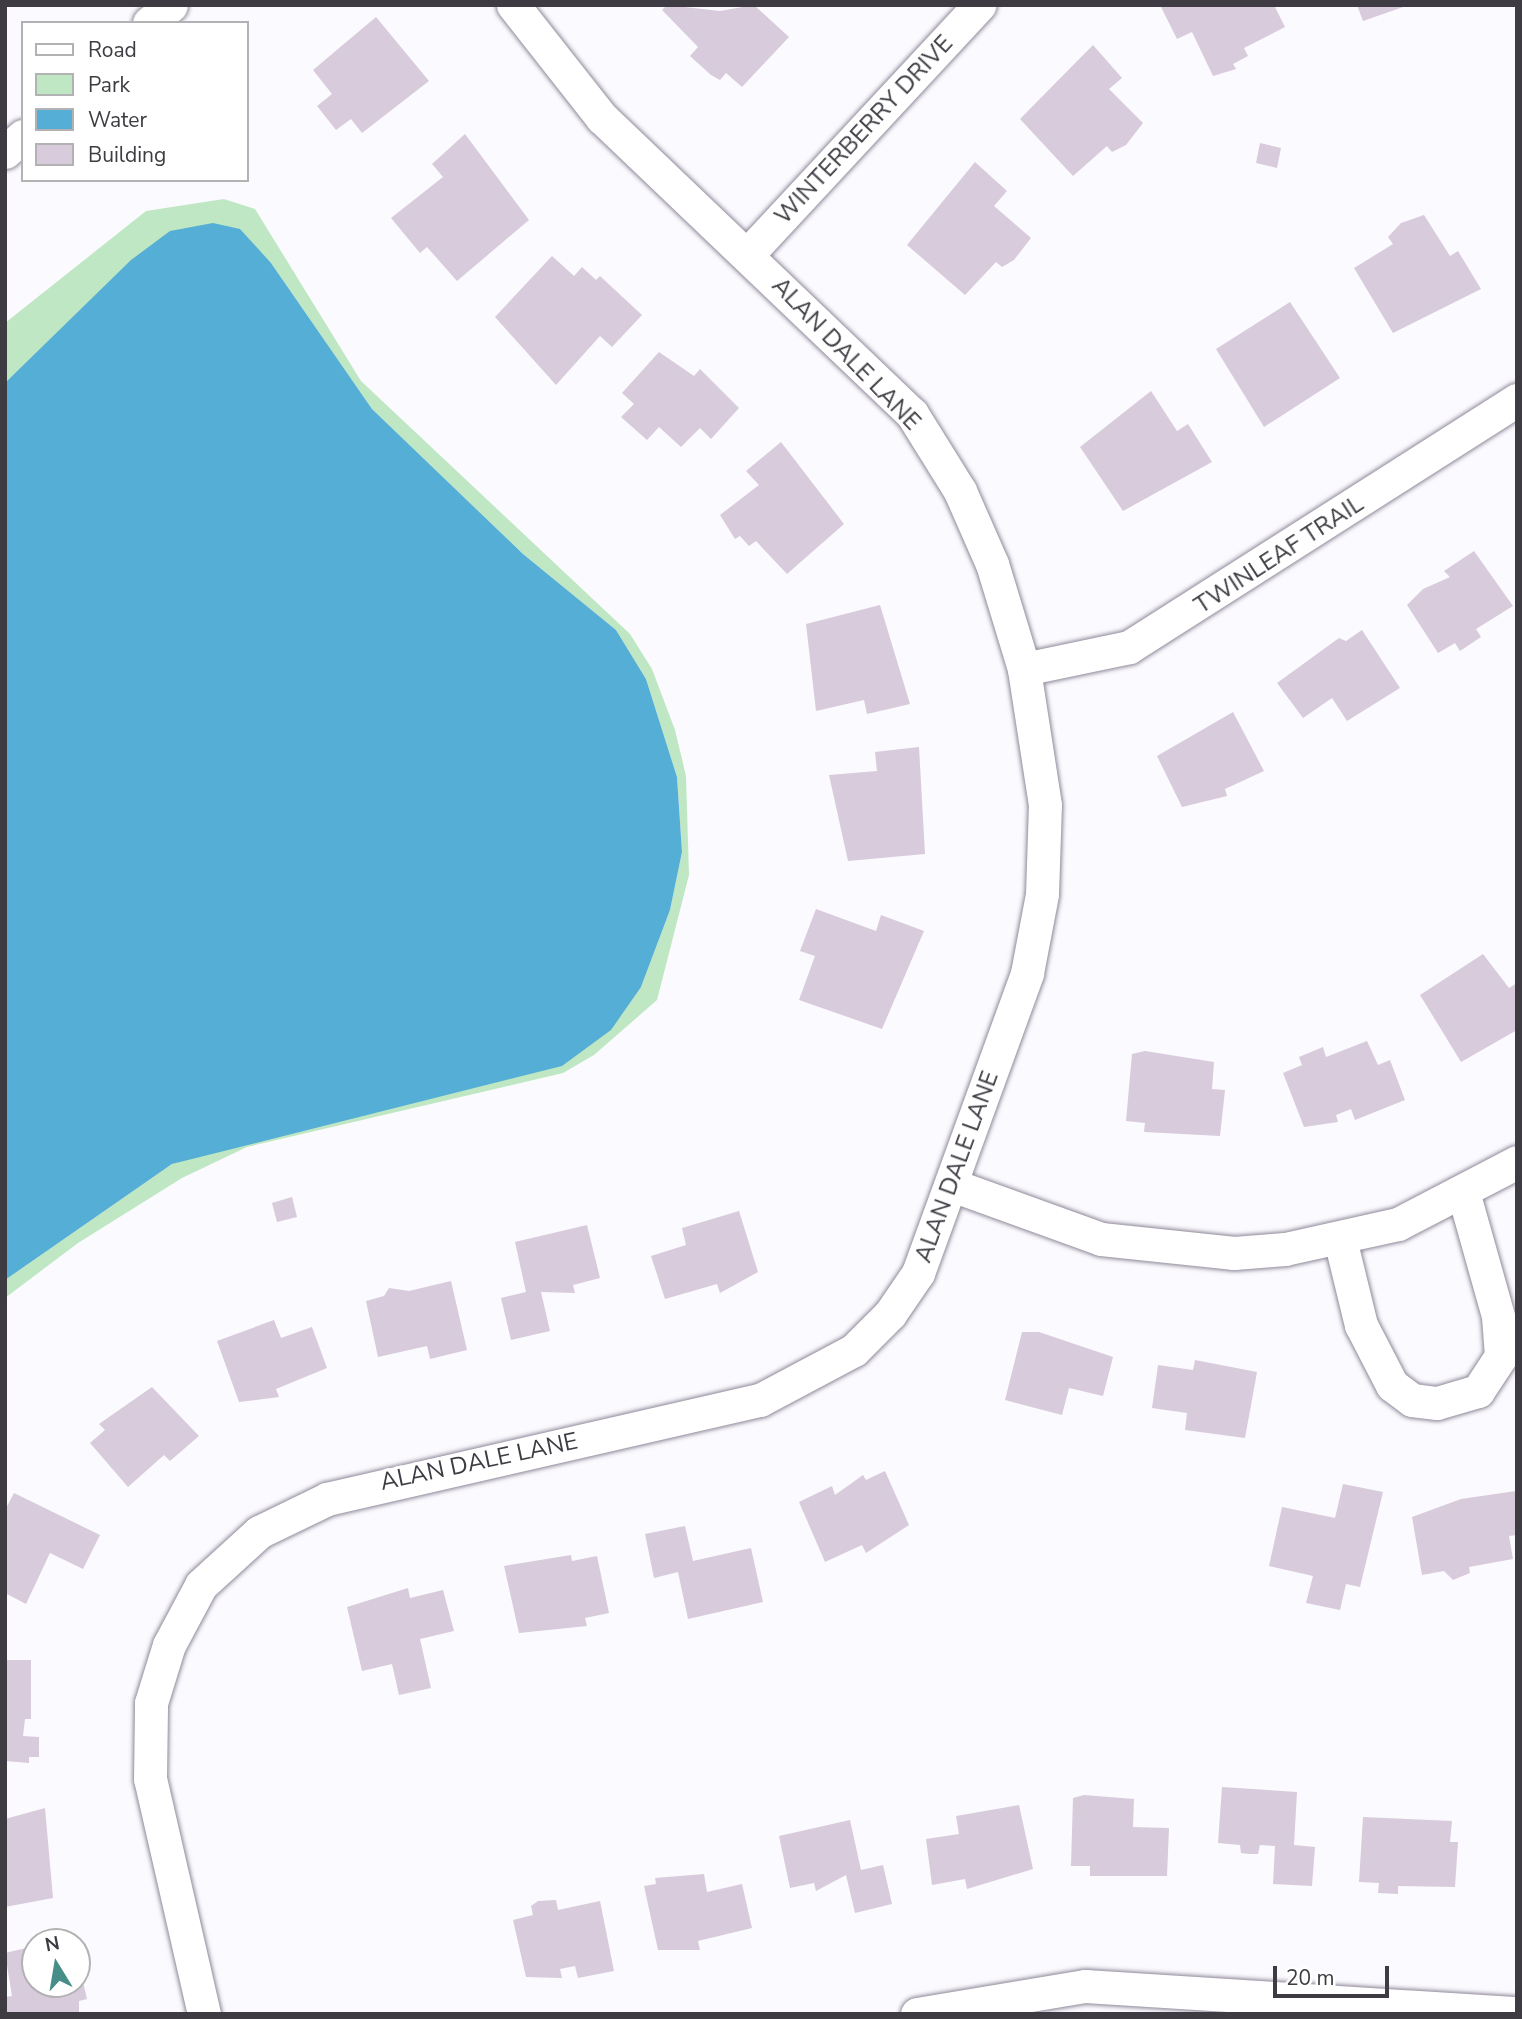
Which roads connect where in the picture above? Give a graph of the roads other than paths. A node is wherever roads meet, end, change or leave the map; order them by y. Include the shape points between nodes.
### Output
1 (171, 5) edge
2 (513, 5) edge
3 (979, 5) edge
4 (151, 21) edge
5 (21, 138) edge
6 (5, 152) edge
7 (748, 254) junction
8 (1517, 400) edge
9 (1024, 669) junction
10 (1517, 1162) edge
11 (952, 1185) junction
12 (1464, 1195) junction
13 (1340, 1239) junction
14 (1517, 2013) edge
15 (204, 2014) edge
16 (917, 2014) edge

1 - 4 street
2 - 7 street, ALAN DALE LANE via 602,118
3 - 7 street, WINTERBERRY DRIVE
5 - 6 street
7 - 9 street, ALAN DALE LANE via 912,414 960,491 992,564
8 - 9 street, TWINLEAF TRAIL via 1129,648
9 - 11 street, ALAN DALE LANE via 1045,805 1042,894 1027,973
10 - 12 street
11 - 13 street via 1118,1243 1234,1253
11 - 15 street, ALAN DALE LANE via 918,1273 896,1307 854,1350 793,1388 714,1412 327,1499 259,1532 201,1585 169,1645 151,1703 150,1779
12 - 13 street via 1398,1224
12 - 13 street via 1499,1330 1501,1356 1478,1391 1437,1403 1412,1400 1392,1385 1361,1325
14 - 16 street via 1085,1986

